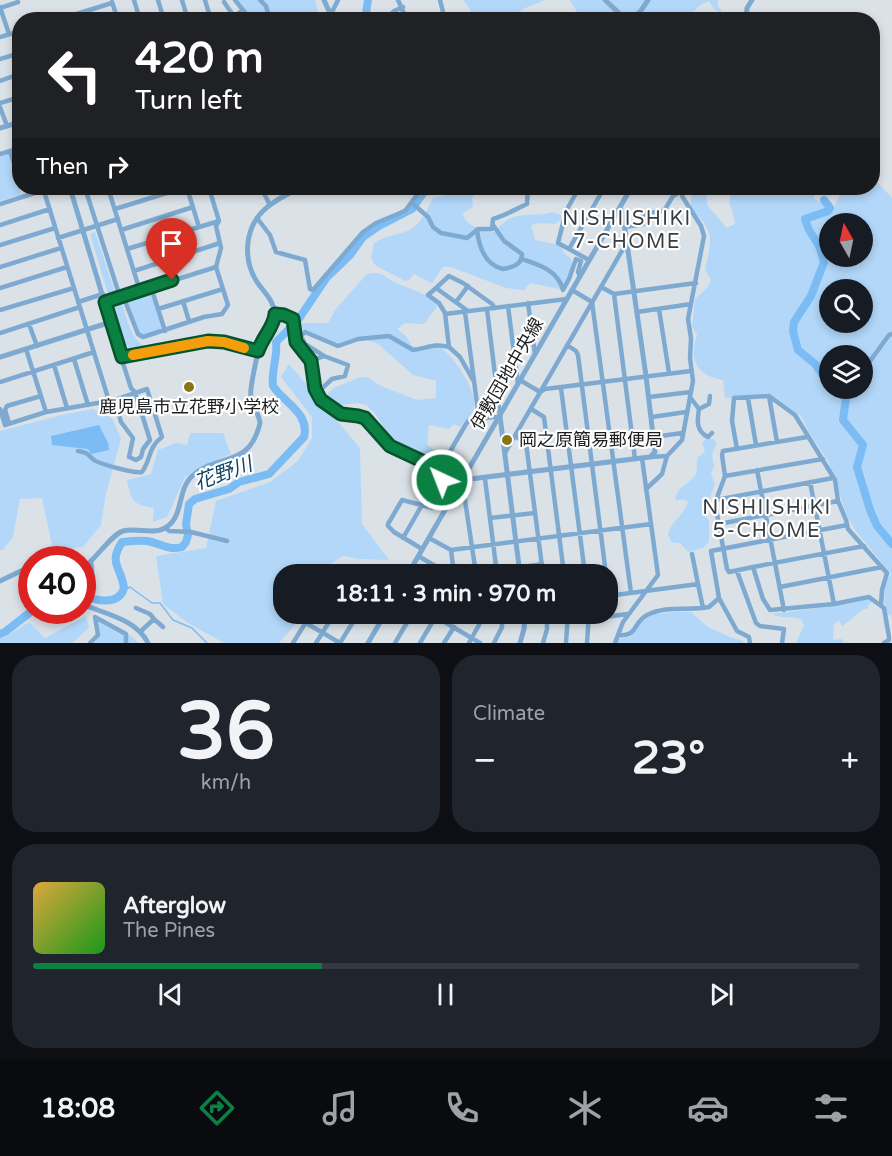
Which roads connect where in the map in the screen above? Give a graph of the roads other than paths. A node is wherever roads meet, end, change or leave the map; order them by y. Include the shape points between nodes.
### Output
1 (89, 0) edge
2 (236, 0) edge
3 (398, 0) edge
4 (605, 0) edge
5 (112, 1) edge
6 (18, 2) dead end
7 (224, 2) dead end
8 (0, 8) edge
9 (403, 8) junction
10 (92, 9) junction
11 (243, 10) joint
12 (82, 12) edge
13 (231, 12) edge
14 (240, 12) edge
15 (393, 12) edge
16 (404, 12) edge
17 (618, 12) edge
18 (1, 16) edge
19 (12, 33) edge
20 (9, 34) junction
21 (0, 37) edge
22 (0, 105) edge
23 (3, 127) edge
24 (10, 151) joint
25 (0, 154) edge
26 (12, 157) edge
27 (45, 195) edge
28 (72, 195) edge
29 (87, 195) edge
30 (111, 195) edge
31 (162, 195) edge
32 (188, 195) edge
33 (211, 195) edge
34 (265, 195) edge
35 (287, 195) edge
36 (419, 195) edge
37 (528, 195) edge
38 (575, 195) edge
39 (600, 195) edge
40 (627, 195) edge
41 (675, 195) edge
42 (682, 195) edge
43 (24, 196) edge
44 (0, 204) edge
45 (270, 205) junction
46 (415, 205) junction
47 (193, 207) junction
48 (620, 207) junction
49 (50, 209) junction
50 (115, 209) junction
51 (257, 218) junction
52 (118, 219) junction
53 (219, 221) junction
54 (0, 225) edge
55 (493, 225) junction
56 (97, 226) junction
57 (199, 227) junction
58 (625, 227) junction
59 (56, 228) junction
60 (83, 230) junction
61 (121, 230) junction
62 (477, 230) junction
63 (58, 237) junction
64 (627, 242) junction
65 (220, 243) junction
66 (0, 245) edge
67 (62, 248) junction
68 (127, 249) junction
69 (569, 249) junction
70 (522, 259) junction
71 (589, 260) junction
72 (0, 267) edge
73 (68, 267) junction
74 (216, 267) junction
75 (134, 271) junction
76 (580, 276) junction
77 (696, 283) junction
78 (468, 286) junction
79 (151, 287) junction
80 (601, 287) junction
81 (0, 288) edge
82 (74, 288) junction
83 (436, 288) junction
84 (222, 289) junction
85 (572, 290) junction
86 (140, 291) junction
87 (634, 291) junction
88 (103, 294) junction
89 (614, 294) junction
90 (121, 297) junction
91 (567, 299) junction
92 (183, 301) junction
93 (105, 302) junction
94 (456, 302) junction
95 (592, 302) junction
96 (528, 303) junction
97 (691, 304) junction
98 (79, 305) junction
99 (508, 306) junction
100 (495, 308) junction
101 (158, 309) junction
102 (486, 309) junction
103 (659, 309) junction
104 (0, 310) edge
105 (467, 311) junction
106 (637, 312) junction
107 (275, 314) junction
108 (445, 314) junction
109 (189, 321) junction
110 (111, 322) junction
111 (29, 324) junction
112 (87, 330) junction
113 (165, 331) junction
114 (0, 333) edge
115 (892, 334) edge
116 (294, 337) junction
117 (305, 344) junction
118 (567, 345) junction
119 (37, 346) junction
120 (449, 347) junction
121 (27, 349) junction
122 (258, 351) junction
123 (94, 352) junction
124 (535, 354) junction
125 (324, 356) junction
126 (0, 357) edge
127 (122, 357) junction
128 (873, 357) edge
129 (74, 359) junction
130 (311, 361) junction
131 (54, 365) junction
132 (691, 371) junction
133 (33, 372) junction
134 (669, 374) junction
135 (646, 376) junction
136 (625, 379) junction
137 (0, 382) edge
138 (519, 382) junction
139 (603, 382) junction
140 (474, 383) junction
141 (581, 385) junction
142 (561, 388) junction
143 (135, 392) junction
144 (540, 392) junction
145 (317, 393) junction
146 (690, 394) junction
147 (41, 396) junction
148 (710, 396) dead end
149 (769, 396) junction
150 (649, 397) junction
151 (748, 398) junction
152 (112, 401) junction
153 (88, 405) junction
154 (67, 408) junction
155 (531, 408) junction
156 (0, 409) edge
157 (699, 409) junction
158 (46, 412) junction
159 (686, 412) junction
160 (500, 416) junction
161 (652, 417) junction
162 (479, 419) junction
163 (9, 423) junction
164 (159, 427) junction
165 (147, 431) junction
166 (682, 434) junction
167 (712, 434) dead end
168 (515, 436) junction
169 (654, 437) junction
170 (807, 437) junction
171 (777, 442) junction
172 (756, 445) junction
173 (737, 449) junction
174 (78, 451) dead end
175 (505, 453) junction
176 (667, 456) junction
177 (650, 457) junction
178 (642, 458) junction
179 (635, 459) junction
180 (823, 459) junction
181 (613, 462) junction
182 (591, 465) junction
183 (571, 467) junction
184 (551, 470) junction
185 (757, 471) junction
186 (530, 473) junction
187 (508, 476) junction
188 (725, 476) junction
189 (464, 477) junction
190 (485, 478) junction
191 (833, 478) junction
192 (810, 482) junction
193 (646, 489) junction
194 (761, 491) junction
195 (716, 500) junction
196 (838, 501) junction
197 (422, 505) junction
198 (814, 506) junction
199 (443, 507) junction
200 (535, 513) junction
201 (766, 515) junction
202 (513, 516) junction
203 (490, 518) junction
204 (651, 524) junction
205 (719, 524) junction
206 (847, 525) junction
207 (166, 528) junction
208 (623, 528) junction
209 (600, 530) junction
210 (819, 530) junction
211 (580, 533) junction
212 (559, 536) junction
213 (403, 538) junction
214 (429, 538) junction
215 (538, 539) junction
216 (771, 539) junction
217 (228, 541) dead end
218 (516, 542) junction
219 (493, 544) junction
220 (864, 546) junction
221 (472, 547) junction
222 (723, 548) junction
223 (422, 549) junction
224 (451, 550) junction
225 (692, 554) dead end
226 (824, 554) junction
227 (418, 556) junction
228 (96, 557) edge
229 (775, 563) junction
230 (414, 564) edge
231 (432, 564) edge
232 (453, 564) edge
233 (475, 564) edge
234 (496, 564) edge
235 (519, 564) edge
236 (542, 564) edge
237 (563, 564) edge
238 (584, 564) edge
239 (605, 564) edge
240 (753, 567) junction
241 (882, 567) junction
242 (737, 571) junction
243 (18, 572) edge
244 (829, 577) junction
245 (0, 581) edge
246 (698, 584) junction
247 (780, 587) junction
248 (644, 592) junction
249 (631, 593) junction
250 (618, 595) edge
251 (719, 598) junction
252 (834, 604) junction
253 (881, 605) junction
254 (136, 608) dead end
255 (703, 608) junction
256 (96, 610) edge
257 (784, 610) junction
258 (628, 614) junction
259 (618, 615) edge
260 (154, 619) junction
261 (305, 624) edge
262 (308, 624) edge
263 (328, 624) edge
264 (352, 624) edge
265 (379, 624) edge
266 (406, 624) edge
267 (431, 624) edge
268 (449, 624) edge
269 (480, 624) edge
270 (502, 624) edge
271 (524, 624) edge
272 (547, 624) edge
273 (567, 624) edge
274 (588, 624) edge
275 (163, 627) dead end
276 (454, 627) junction
277 (140, 632) junction
278 (322, 633) junction
279 (618, 635) junction
280 (471, 641) edge
281 (90, 643) edge
282 (126, 643) edge
283 (148, 643) edge
284 (293, 643) edge
285 (316, 643) edge
286 (368, 643) edge
287 (395, 643) edge
288 (420, 643) edge
289 (444, 643) edge
290 (480, 643) edge
291 (494, 643) edge
292 (520, 643) edge
293 (543, 643) edge
294 (566, 643) edge
295 (587, 643) edge
296 (615, 643) edge
297 (750, 643) edge
298 (782, 643) edge
299 (884, 643) edge

1 - 10 street
2 - 11 street
3 - 9 street
4 - 17 street
5 - 10 street
6 - 8 street
7 - 13 street
8 - 18 street
9 - 15 street
9 - 16 street
10 - 12 street
11 - 14 street
18 - 20 street
19 - 20 street
20 - 21 street
22 - 23 street
24 - 25 street
24 - 26 street
27 - 49 street
28 - 60 street
29 - 56 street
30 - 50 street
31 - 50 street
32 - 47 street
33 - 53 street
34 - 45 street
35 - 45 street
36 - 46 street
37 - 55 street via 527,204 493,219
38 - 69 street via 566,211 558,243
39 - 69 street
40 - 48 street, 伊敷団地中央線
41 - 58 street via 664,211 642,214 644,224
42 - 77 street via 703,232
43 - 44 street
45 - 51 street
46 - 51 street via 363,232 313,290 304,260 275,250
46 - 62 street via 443,234 467,238
47 - 57 street
47 - 61 street
48 - 58 street
48 - 71 street, 伊敷団地中央線
49 - 54 street
49 - 59 street
50 - 52 street
51 - 107 street via 249,238 249,262
52 - 56 street
52 - 61 street
53 - 57 street
53 - 65 street via 216,226
55 - 62 street via 490,230
55 - 70 street via 504,241 522,254
56 - 60 street
56 - 90 street
57 - 68 street
58 - 64 street
59 - 63 street
59 - 66 street
60 - 63 street
60 - 88 street
61 - 68 street
62 - 70 street via 482,251 498,268 518,265
63 - 67 street
64 - 80 street
64 - 87 street
65 - 74 street
65 - 75 street
67 - 72 street
67 - 73 street
68 - 75 street
69 - 71 street
70 - 76 street via 552,272 563,290 576,259 581,261
71 - 76 street, 伊敷団地中央線
73 - 81 street
73 - 82 street
74 - 79 street
74 - 84 street
75 - 86 street
76 - 85 street, 伊敷団地中央線
77 - 87 street
77 - 97 street
78 - 83 street via 448,276
78 - 94 street
78 - 100 street
79 - 86 street
79 - 101 street
80 - 89 street
80 - 95 street
82 - 98 street
82 - 104 street
83 - 94 street
83 - 108 street via 428,295
84 - 92 street
84 - 109 street via 228,305 222,314
85 - 91 street, 伊敷団地中央線
85 - 95 street
86 - 90 street
87 - 89 street
87 - 106 street
88 - 93 street
88 - 98 street
89 - 136 street
90 - 93 street
90 - 113 street via 138,334 147,337
91 - 96 street
91 - 124 street, 伊敷団地中央線
92 - 101 street
92 - 109 street
93 - 110 street
94 - 105 street
95 - 118 street
95 - 139 street
96 - 99 street
96 - 124 street
97 - 103 street
97 - 132 street
98 - 111 street
98 - 112 street
99 - 100 street
99 - 138 street
100 - 102 street
101 - 113 street
102 - 105 street
102 - 160 street
103 - 106 street
103 - 134 street
105 - 108 street
105 - 140 street
106 - 135 street
107 - 116 street via 294,322
107 - 122 street
108 - 120 street
109 - 113 street
110 - 112 street
110 - 127 street
111 - 114 street
111 - 119 street
112 - 119 street
112 - 123 street
115 - 128 street
116 - 117 street
116 - 130 street
117 - 120 street via 303,332 338,346 358,339 389,336 413,351 435,344
117 - 125 street
118 - 141 street via 576,351
118 - 144 street
119 - 121 street
120 - 140 street via 460,357
121 - 126 street
121 - 133 street
122 - 127 street via 208,341
122 - 207 street via 250,392 260,423 253,442 243,454 192,475 173,521
123 - 129 street
123 - 152 street
124 - 138 street, 伊敷団地中央線
125 - 130 street
125 - 145 street via 345,363 347,371
127 - 143 street
129 - 131 street
129 - 153 street
130 - 145 street
131 - 133 street
131 - 154 street
132 - 134 street
132 - 146 street via 694,376
133 - 137 street
133 - 147 street
134 - 135 street
135 - 136 street
135 - 150 street
136 - 139 street
136 - 179 street
138 - 144 street
138 - 160 street, 伊敷団地中央線
139 - 141 street
139 - 181 street
140 - 162 street
141 - 142 street
141 - 182 street
142 - 144 street
142 - 183 street
143 - 152 street
143 - 164 street via 147,389
143 - 165 street
144 - 155 street
145 - 199 street via 341,414 365,418 390,446 435,467 442,476 437,498
146 - 150 street
146 - 157 street
146 - 159 street
147 - 158 street
147 - 163 street via 7,406
148 - 157 street via 709,404
149 - 151 street
149 - 170 street via 795,415
149 - 171 street
150 - 161 street
151 - 172 street
151 - 173 street via 734,398 732,405
152 - 153 street
152 - 165 street via 133,438 130,459 141,456 149,442
153 - 154 street
154 - 158 street
155 - 168 street
155 - 184 street via 544,417
156 - 163 street via 5,425
157 - 167 street via 698,428 705,436
158 - 163 street
159 - 161 street
159 - 166 street
160 - 162 street
160 - 175 street
160 - 189 street, 伊敷団地中央線
161 - 169 street
162 - 189 street via 469,420 448,455
164 - 165 street
164 - 174 street via 162,437 152,447 146,466 139,473 104,465 87,452
166 - 169 street
166 - 176 street via 678,446
168 - 175 street
168 - 186 street via 526,443
169 - 177 street
170 - 171 street
170 - 180 street
171 - 172 street
172 - 173 street
173 - 188 street via 723,451
175 - 187 street
176 - 177 street
176 - 193 street via 663,474
177 - 178 street
178 - 179 street
178 - 193 street
179 - 181 street
180 - 185 street
180 - 191 street
181 - 182 street
181 - 208 street
182 - 183 street
182 - 209 street
183 - 184 street
183 - 211 street
184 - 186 street
184 - 212 street
185 - 188 street
185 - 194 street
186 - 187 street
186 - 200 street
187 - 190 street
187 - 202 street
188 - 195 street
189 - 190 street
189 - 199 street, 伊敷団地中央線
189 - 221 street
190 - 203 street
191 - 192 street
191 - 196 street
192 - 194 street
192 - 198 street
193 - 204 street
194 - 195 street
194 - 201 street
195 - 205 street
196 - 198 street
196 - 206 street
197 - 199 street
197 - 213 street
197 - 213 street via 402,500 388,524
198 - 201 street
198 - 210 street
199 - 214 street, 伊敷団地中央線
200 - 202 street
200 - 215 street
201 - 205 street
201 - 216 street
202 - 203 street
202 - 218 street
203 - 219 street
204 - 208 street
204 - 248 street via 658,575
205 - 222 street
206 - 210 street
206 - 220 street
207 - 217 street
207 - 228 street via 122,531
208 - 209 street
208 - 249 street
209 - 211 street
209 - 239 street
210 - 216 street
210 - 226 street
211 - 212 street
211 - 238 street
212 - 215 street
212 - 237 street
213 - 223 street
214 - 223 street, 伊敷団地中央線
214 - 224 street
215 - 218 street
215 - 236 street
216 - 222 street
216 - 229 street
218 - 219 street
218 - 235 street
219 - 221 street
219 - 234 street
220 - 226 street
220 - 241 street
221 - 224 street
221 - 233 street
222 - 242 street via 729,572
222 - 251 street via 711,551
223 - 227 street, 伊敷団地中央線
224 - 232 street
225 - 246 street
226 - 229 street
226 - 244 street
227 - 230 street, 伊敷団地中央線
227 - 231 street
229 - 240 street
229 - 247 street
240 - 242 street
240 - 257 street via 766,606
241 - 244 street
241 - 253 street via 887,573
242 - 298 street via 753,620 760,626 784,629
243 - 245 street
244 - 247 street
244 - 252 street
246 - 248 street
246 - 255 street
247 - 257 street
248 - 249 street
248 - 258 street
249 - 250 street
251 - 255 street
251 - 297 street via 737,631 749,637
252 - 253 street via 870,597
252 - 257 street
253 - 299 street via 889,637
254 - 260 street
255 - 279 street via 651,613 641,619 632,633
256 - 277 street
258 - 259 street
258 - 279 street
260 - 275 street
260 - 277 street
261 - 284 street
262 - 278 street
263 - 278 street
264 - 278 street via 340,643
265 - 286 street
266 - 287 street
267 - 288 street
268 - 276 street
269 - 280 street
270 - 291 street
271 - 292 street
272 - 293 street
273 - 294 street
274 - 295 street
276 - 280 street
276 - 289 street
277 - 283 street
278 - 285 street
279 - 296 street
280 - 290 street
281 - 282 street via 98,635 95,617 126,634

